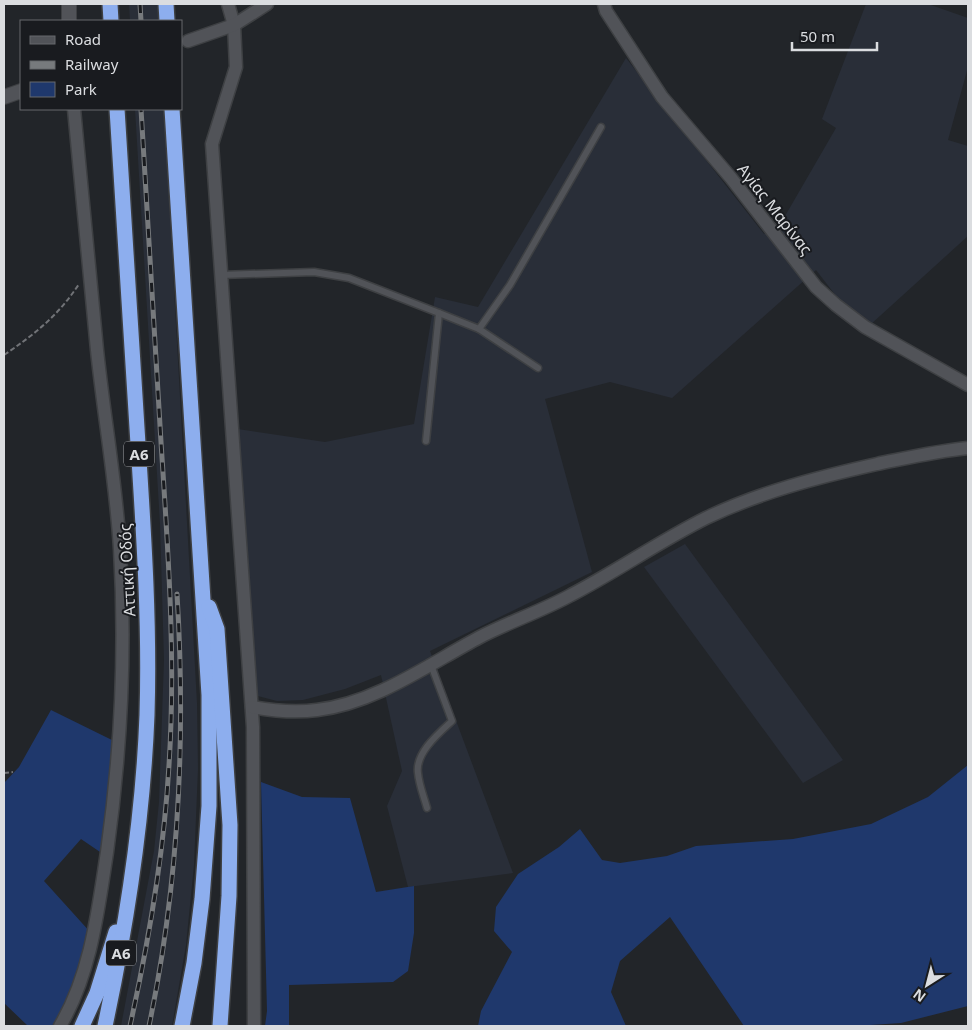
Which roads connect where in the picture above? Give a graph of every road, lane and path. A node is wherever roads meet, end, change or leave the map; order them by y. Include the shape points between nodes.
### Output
1 (69, 4) edge
2 (110, 4) edge
3 (166, 4) edge
4 (228, 4) edge
5 (267, 4) edge
6 (604, 4) edge
7 (69, 20) edge
8 (111, 20) edge
9 (167, 20) edge
10 (234, 25) junction
11 (188, 41) dead end
12 (20, 91) edge
13 (4, 97) edge
14 (74, 110) edge
15 (117, 110) edge
16 (172, 110) edge
17 (601, 128) dead end
18 (89, 263) junction
19 (221, 276) junction
20 (440, 313) junction
21 (479, 329) junction
22 (4, 355) edge
23 (538, 368) dead end
24 (968, 385) edge
25 (426, 441) dead end
26 (968, 448) edge
27 (202, 589) junction
28 (431, 665) junction
29 (252, 707) junction
30 (13, 772) dead end
31 (4, 773) edge
32 (427, 808) dead end
33 (133, 879) junction
34 (60, 1026) edge
35 (82, 1026) edge
36 (105, 1026) edge
37 (182, 1026) edge
38 (220, 1026) edge
39 (254, 1026) edge

1 - 7 street
2 - 8 highway
3 - 9 highway
4 - 10 street
5 - 10 street
6 - 24 street, Αγίας Μαρίνας via 662,97 731,178 816,287 865,327
10 - 11 street
10 - 19 street via 236,67 212,144
12 - 13 street
14 - 18 street
15 - 33 highway, Αττική Οδός / Α6 via 148,639 142,789
16 - 27 highway
17 - 21 lane via 510,285
18 - 22 path via 50,322
18 - 34 street via 120,549 123,617 119,742 99,907 89,953
19 - 20 lane via 323,274 349,278
19 - 29 street
20 - 21 lane
20 - 25 lane
21 - 23 lane
26 - 28 street via 852,470 739,504 706,518 571,596 481,636
27 - 37 highway via 209,695 209,806 195,954
27 - 38 highway via 217,629 230,825 229,896
28 - 29 street via 353,701 318,710 283,712
28 - 32 lane via 452,721 431,742 421,758 417,772
29 - 39 street
30 - 31 path
33 - 35 highway via 97,993
33 - 36 highway, Αττική Οδός / Α6

